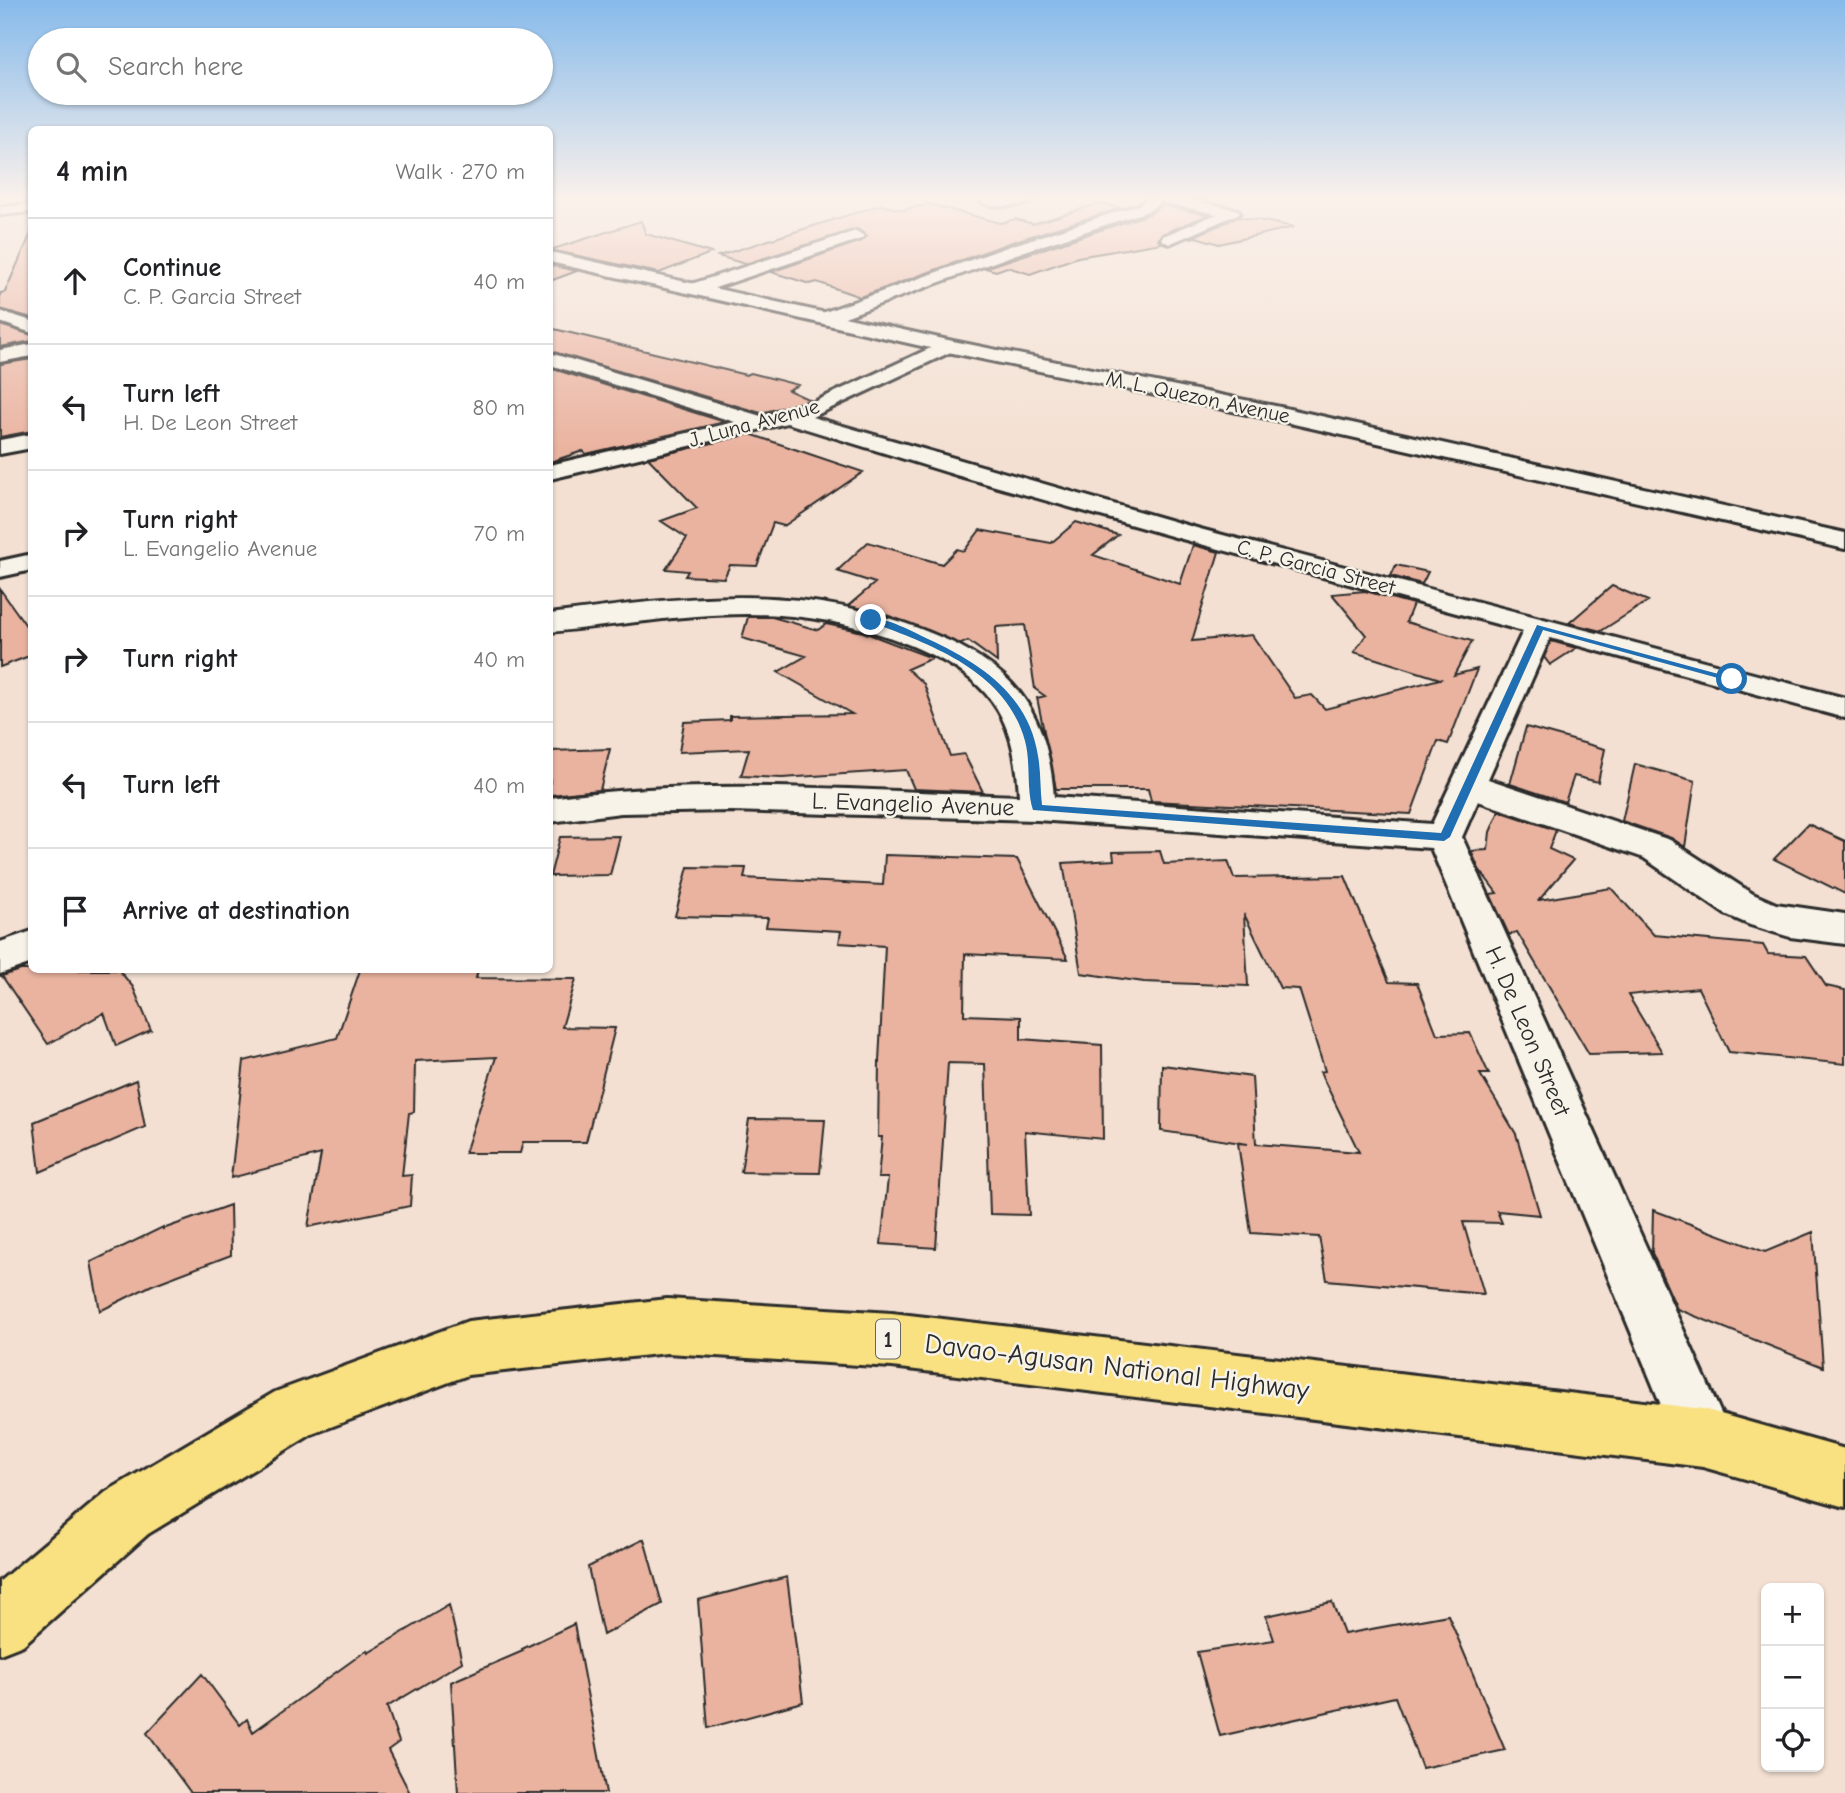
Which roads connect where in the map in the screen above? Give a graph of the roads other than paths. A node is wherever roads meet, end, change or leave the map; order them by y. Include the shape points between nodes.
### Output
1 (666, 283) edge
2 (713, 283) edge
3 (923, 283) edge
4 (694, 289) junction
5 (0, 316) edge
6 (825, 318) junction
7 (28, 326) edge
8 (948, 346) junction
9 (28, 351) edge
10 (0, 356) edge
11 (553, 360) edge
12 (790, 417) junction
13 (761, 423) junction
14 (28, 442) edge
15 (0, 447) edge
16 (553, 471) edge
17 (1845, 541) edge
18 (28, 563) edge
19 (0, 569) edge
20 (553, 623) edge
21 (1540, 627) junction
22 (1845, 708) edge
23 (1468, 785) junction
24 (1037, 808) junction
25 (553, 810) edge
26 (1444, 837) junction
27 (1845, 929) edge
28 (28, 948) edge
29 (0, 959) edge
30 (1703, 1438) junction
31 (1845, 1478) edge
32 (0, 1622) edge

1 - 4 street, M. L. Quezon Avenue
2 - 4 street
3 - 6 street
4 - 6 street, M. L. Quezon Avenue
5 - 7 street
6 - 8 street, M. L. Quezon Avenue
8 - 12 street, J. Luna Avenue via 833,402
8 - 17 street, M. L. Quezon Avenue via 1285,415
9 - 10 street
11 - 13 street
12 - 13 street, J. Luna Avenue
12 - 21 street, C. P. Garcia Street via 990,478
13 - 16 street, J. Luna Avenue
14 - 15 street
18 - 19 street
20 - 24 street via 690,606 787,604 833,610 916,636 978,669 1002,690 1029,737
21 - 22 street, C. P. Garcia Street
21 - 23 street
23 - 26 street
23 - 27 street via 1657,849 1752,911
24 - 25 street, L. Evangelio Avenue via 731,799 621,801
24 - 26 street, L. Evangelio Avenue
26 - 30 street, H. De Leon Street
28 - 29 street
30 - 31 highway, Davao-Agusan National Highway / 1
30 - 32 highway, Davao-Agusan National Highway / 1 via 892,1340 667,1326 468,1348 295,1412 127,1513

